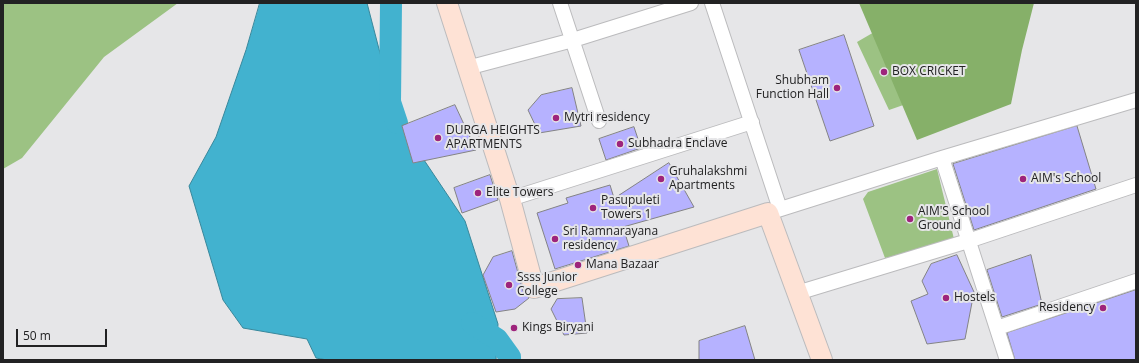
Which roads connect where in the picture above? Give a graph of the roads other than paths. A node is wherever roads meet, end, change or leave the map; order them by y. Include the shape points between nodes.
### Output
1 (447, 3) edge
2 (560, 3) edge
3 (691, 3) edge
4 (712, 3) edge
5 (573, 40) junction
6 (467, 68) junction
7 (1136, 100) edge
8 (599, 121) dead end
9 (752, 122) junction
10 (942, 158) junction
11 (1136, 184) edge
12 (510, 199) junction
13 (774, 211) junction
14 (968, 241) junction
15 (1136, 281) edge
16 (797, 293) junction
17 (997, 328) junction
18 (822, 360) edge
19 (1007, 360) edge

1 - 6 street
2 - 5 street
3 - 5 street
4 - 9 street
5 - 6 street
5 - 8 street
6 - 12 street
7 - 10 street
9 - 12 street
9 - 13 street
10 - 13 street
10 - 14 street
11 - 14 street
12 - 13 street via 534,288
13 - 16 street
14 - 16 street
14 - 17 street
15 - 17 street
16 - 18 street
17 - 19 street

